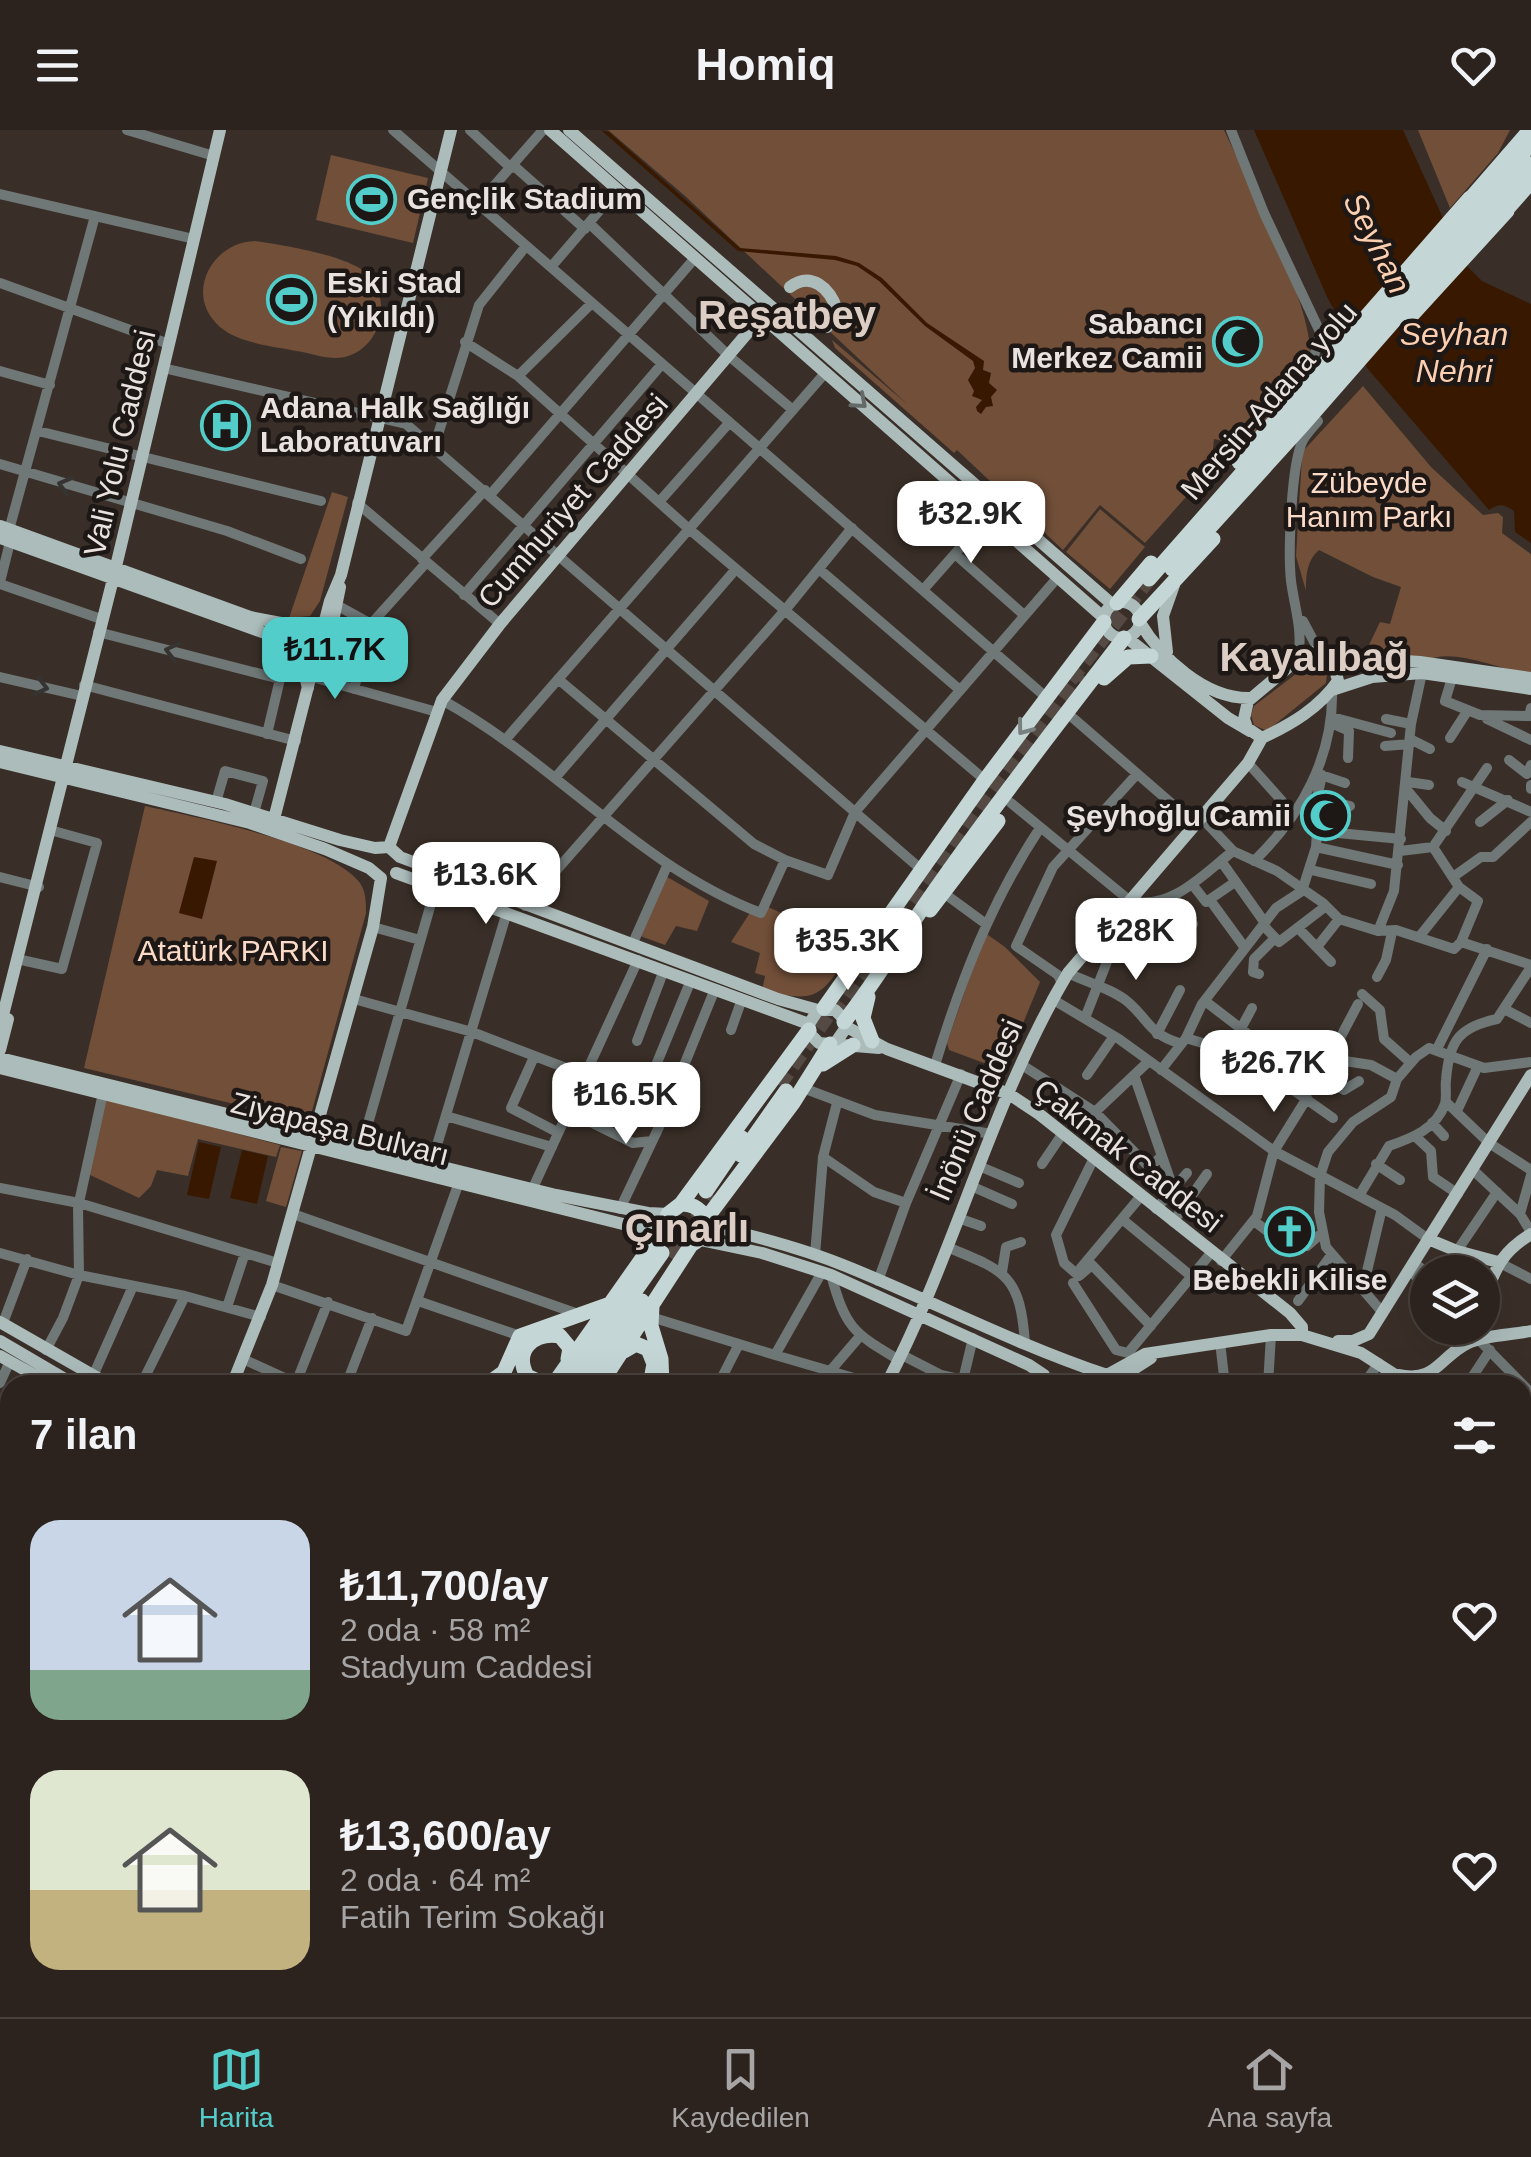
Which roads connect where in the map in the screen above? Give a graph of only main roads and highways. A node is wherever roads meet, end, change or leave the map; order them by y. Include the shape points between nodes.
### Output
1 (220, 130) edge
2 (451, 130) edge
3 (547, 130) edge
4 (569, 130) edge
5 (1519, 130) edge
6 (1530, 130) edge
7 (1531, 144) edge
8 (1531, 164) edge
9 (1496, 168) junction
10 (1531, 182) edge
11 (1436, 263) junction
12 (790, 287) dead end
13 (767, 319) junction
14 (1334, 373) junction
15 (1304, 421) junction
16 (1239, 462) junction
17 (5, 534) edge
18 (114, 573) junction
19 (1176, 580) junction
20 (1151, 585) junction
21 (334, 603) junction
22 (1115, 604) junction
23 (1104, 620) junction
24 (1139, 620) junction
25 (300, 628) junction
26 (323, 631) junction
27 (1125, 638) junction
28 (287, 641) junction
29 (1090, 642) junction
30 (318, 652) junction
31 (1160, 655) junction
32 (1324, 655) junction
33 (1369, 658) junction
34 (1106, 662) junction
35 (1372, 677) junction
36 (1531, 678) edge
37 (313, 682) junction
38 (1531, 689) edge
39 (1332, 690) junction
40 (1250, 698) junction
41 (1069, 715) junction
42 (1256, 734) junction
43 (0, 751) edge
44 (0, 762) edge
45 (66, 774) junction
46 (278, 821) junction
47 (388, 851) junction
48 (369, 868) junction
49 (396, 873) junction
50 (381, 878) junction
51 (907, 934) junction
52 (845, 978) junction
53 (9, 984) edge
54 (869, 991) junction
55 (821, 1009) junction
56 (845, 1024) junction
57 (0, 1027) edge
58 (809, 1027) junction
59 (833, 1043) junction
60 (853, 1045) junction
61 (879, 1045) junction
62 (0, 1050) edge
63 (791, 1054) junction
64 (0, 1058) edge
65 (0, 1068) edge
66 (1531, 1075) edge
67 (799, 1082) junction
68 (1009, 1094) junction
69 (314, 1141) junction
70 (709, 1193) tunnel mouth
71 (668, 1222) junction
72 (701, 1232) junction
73 (1531, 1233) edge
74 (1428, 1239) junction
75 (1472, 1255) edge
76 (1500, 1260) edge
77 (655, 1297) junction
78 (611, 1304) junction
79 (922, 1309) junction
80 (2, 1323) edge
81 (1531, 1331) edge
82 (1302, 1334) junction
83 (0, 1341) edge
84 (1327, 1341) junction
85 (1473, 1346) joint
86 (5, 1358) edge
87 (1058, 1358) junction
88 (617, 1359) junction
89 (1436, 1370) junction
90 (32, 1375) edge
91 (58, 1375) edge
92 (85, 1375) edge
93 (88, 1375) edge
94 (236, 1375) edge
95 (500, 1375) edge
96 (527, 1375) edge
97 (563, 1375) edge
98 (565, 1375) edge
99 (566, 1375) edge
100 (592, 1375) edge
101 (607, 1375) edge
102 (652, 1375) edge
103 (662, 1375) edge
104 (891, 1375) edge
105 (1038, 1375) edge
106 (1055, 1375) edge
107 (1097, 1375) edge
108 (1118, 1375) edge
109 (1394, 1375) edge
110 (1419, 1375) edge
111 (1434, 1375) edge

1 - 18 main road, Vali Yolu Caddesi
2 - 21 main road
3 - 13 main road
4 - 13 main road
5 - 9 highway
6 - 9 highway
7 - 11 highway
8 - 11 highway
9 - 11 highway via 1433,249
10 - 11 highway via 1449,264
11 - 14 highway, Mersin-Adana yolu
11 - 14 highway
12 - 13 main road via 809,279 823,287 834,301 835,318 827,327
13 - 22 main road
13 -> 23 main road
13 - 47 main road, Cumhuriyet Caddesi via 558,554 439,706
14 - 15 highway, Mersin-Adana yolu
14 - 16 highway
15 - 16 highway
15 - 19 highway
15 - 20 highway, Mersin-Adana yolu
16 - 20 highway
17 - 18 main road
18 - 25 main road
18 - 28 main road
18 - 45 main road, Vali Yolu Caddesi
19 - 20 highway
19 - 31 main road via 1162,616
20 - 22 highway
20 - 24 highway
21 - 25 main road via 317,622
21 - 26 main road
21 - 37 main road
22 - 23 main road
22 - 24 main road via 1132,606
23 - 27 main road via 1112,635
23 - 29 highway
24 - 27 main road
24 - 31 main road
25 - 26 main road
26 - 30 main road
27 - 31 main road
27 - 34 highway
28 - 30 main road
28 - 37 main road
29 - 34 highway via 1106,644
29 -> 52 highway
30 - 37 main road
31 - 40 main road via 1214,692
31 - 41 highway via 1122,660
31 - 42 main road via 1228,718
32 - 33 main road
32 - 39 main road via 1338,672
32 - 40 main road via 1313,652 1298,660
33 - 35 main road via 1360,670
33 - 36 main road
34 - 41 highway
35 - 38 main road via 1422,673
35 - 39 main road
37 - 46 main road
37 - 46 main road
39 - 42 main road via 1290,726
40 - 42 main road via 1244,720
41 - 51 highway
41 - 51 highway via 945,894
42 - 68 main road, İnönü Caddesi via 1248,763 1065,978
43 - 45 main road
44 - 45 main road
45 - 46 main road via 216,802
45 - 48 main road via 250,823
45 - 53 main road, Vali Yolu Caddesi
46 - 47 main road
47 - 48 main road via 368,857
47 - 49 main road
47 - 55 main road via 778,999
48 - 50 main road
49 - 50 main road
49 - 58 main road
50 - 69 main road
51 - 54 highway
52 - 54 highway via 848,993
52 - 55 highway
53 - 57 main road
53 - 62 main road
54 - 56 highway
54 - 61 highway via 863,1018
55 - 56 main road via 835,1010
55 - 58 main road
56 - 59 main road
56 - 61 main road, Çakmak Caddesi
58 - 59 main road via 819,1043
58 - 63 highway
59 - 60 main road
59 - 67 highway
60 - 61 main road
60 - 67 highway
61 - 68 main road, Çakmak Caddesi
63 - 67 highway via 811,1061
63 - 71 highway
64 - 69 main road, Ziyapaşa Bulvarı
65 - 69 main road, Ziyapaşa Bulvarı
66 - 74 main road
67 - 70 highway
67 - 72 highway
68 - 79 main road, İnönü Caddesi
68 - 82 main road, Çakmak Caddesi via 1290,1312
69 - 71 main road, Ziyapaşa Bulvarı
69 - 71 main road, Ziyapaşa Bulvarı via 458,1185
69 - 94 main road via 272,1285
71 - 72 highway via 680,1245
71 - 72 highway via 696,1206
71 - 78 highway
72 - 77 highway
72 - 79 main road
72 - 79 main road via 815,1254
73 - 76 main road
74 - 75 main road
74 - 84 main road via 1370,1334
77 - 88 highway
77 - 103 highway via 651,1317
78 - 95 highway via 520,1336
78 - 98 highway
79 - 87 main road via 986,1321
79 - 104 main road, İnönü Caddesi
79 - 105 main road
80 - 92 main road via 40,1354
80 - 93 main road
81 - 85 main road
82 - 84 main road
82 - 108 main road via 1162,1352
83 - 91 main road
84 - 109 main road
85 - 89 main road
86 - 90 main road
87 - 106 main road
87 - 107 main road
88 - 101 highway
88 - 102 highway via 628,1346 648,1349
89 - 110 main road
89 - 111 main road
96 - 97 highway via 521,1357 532,1339 552,1334 570,1348
99 - 100 highway via 666,1255

